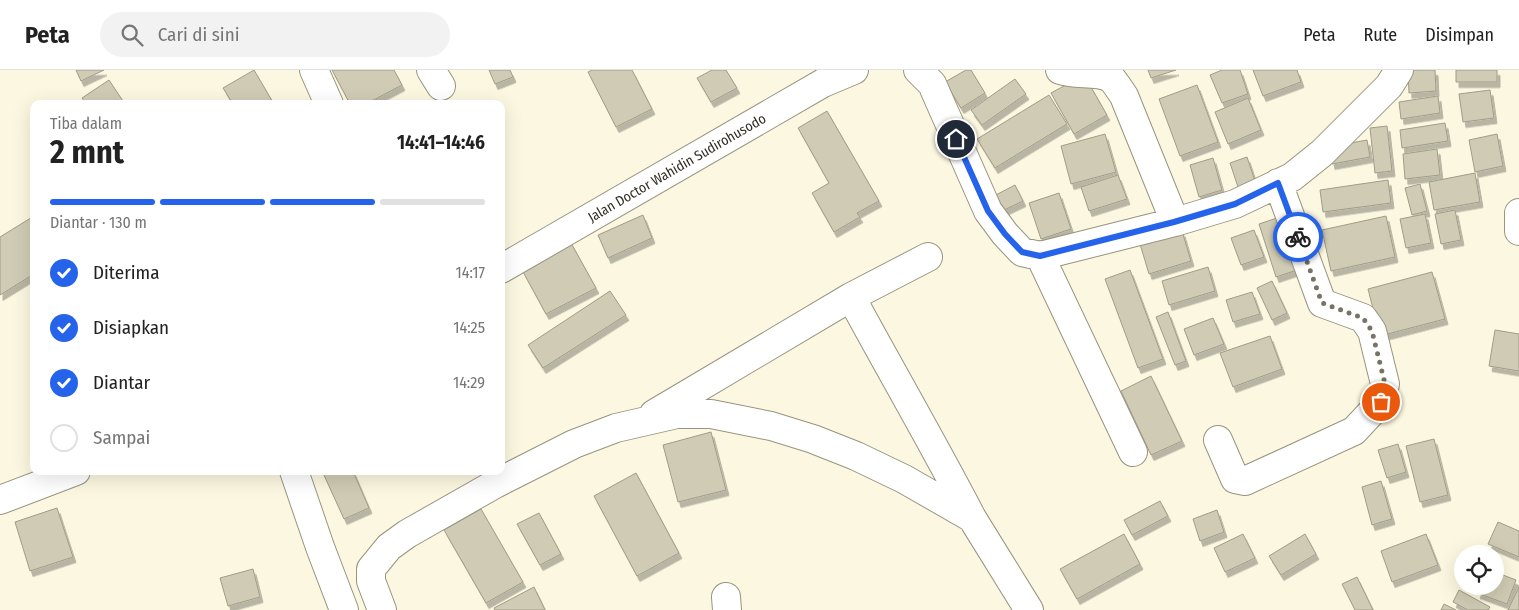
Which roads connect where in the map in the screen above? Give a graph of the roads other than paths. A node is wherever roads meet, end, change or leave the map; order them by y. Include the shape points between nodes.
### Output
1 (314, 70) edge
2 (854, 70) edge
3 (918, 70) edge
4 (1060, 70) edge
5 (1399, 70) edge
6 (326, 100) edge
7 (1278, 183) junction
8 (1519, 213) edge
9 (1174, 222) junction
10 (1519, 231) edge
11 (1040, 256) junction
12 (928, 257) dead end
13 (505, 267) edge
14 (850, 298) junction
15 (644, 420) junction
16 (1218, 440) dead end
17 (1133, 452) dead end
18 (939, 455) junction
19 (66, 475) edge
20 (295, 475) edge
21 (904, 479) junction
22 (0, 500) edge
23 (972, 518) junction
24 (344, 610) edge
25 (382, 610) edge
26 (1030, 610) edge

1 - 6 street
2 - 13 street, Jalan Doctor Wahidin Sudirohusodo via 823,83
3 - 11 street via 932,84 988,211 1022,252
4 - 9 street via 1096,72 1111,77 1124,96
5 - 7 street via 1389,86 1322,152 1292,177
7 - 9 street via 1235,204
7 - 16 street via 1322,303 1363,318 1372,331 1385,384 1381,402 1354,431 1245,481 1235,479
8 - 10 street
9 - 11 street
11 - 17 street
12 - 14 street
14 - 15 street
14 - 18 street
15 - 21 street via 677,414 711,414 770,426 856,456
15 - 25 street via 574,444 406,534 389,547 371,569 371,581
18 - 21 street
18 - 23 street
19 - 22 street
20 - 24 street
21 - 23 street
23 - 26 street

